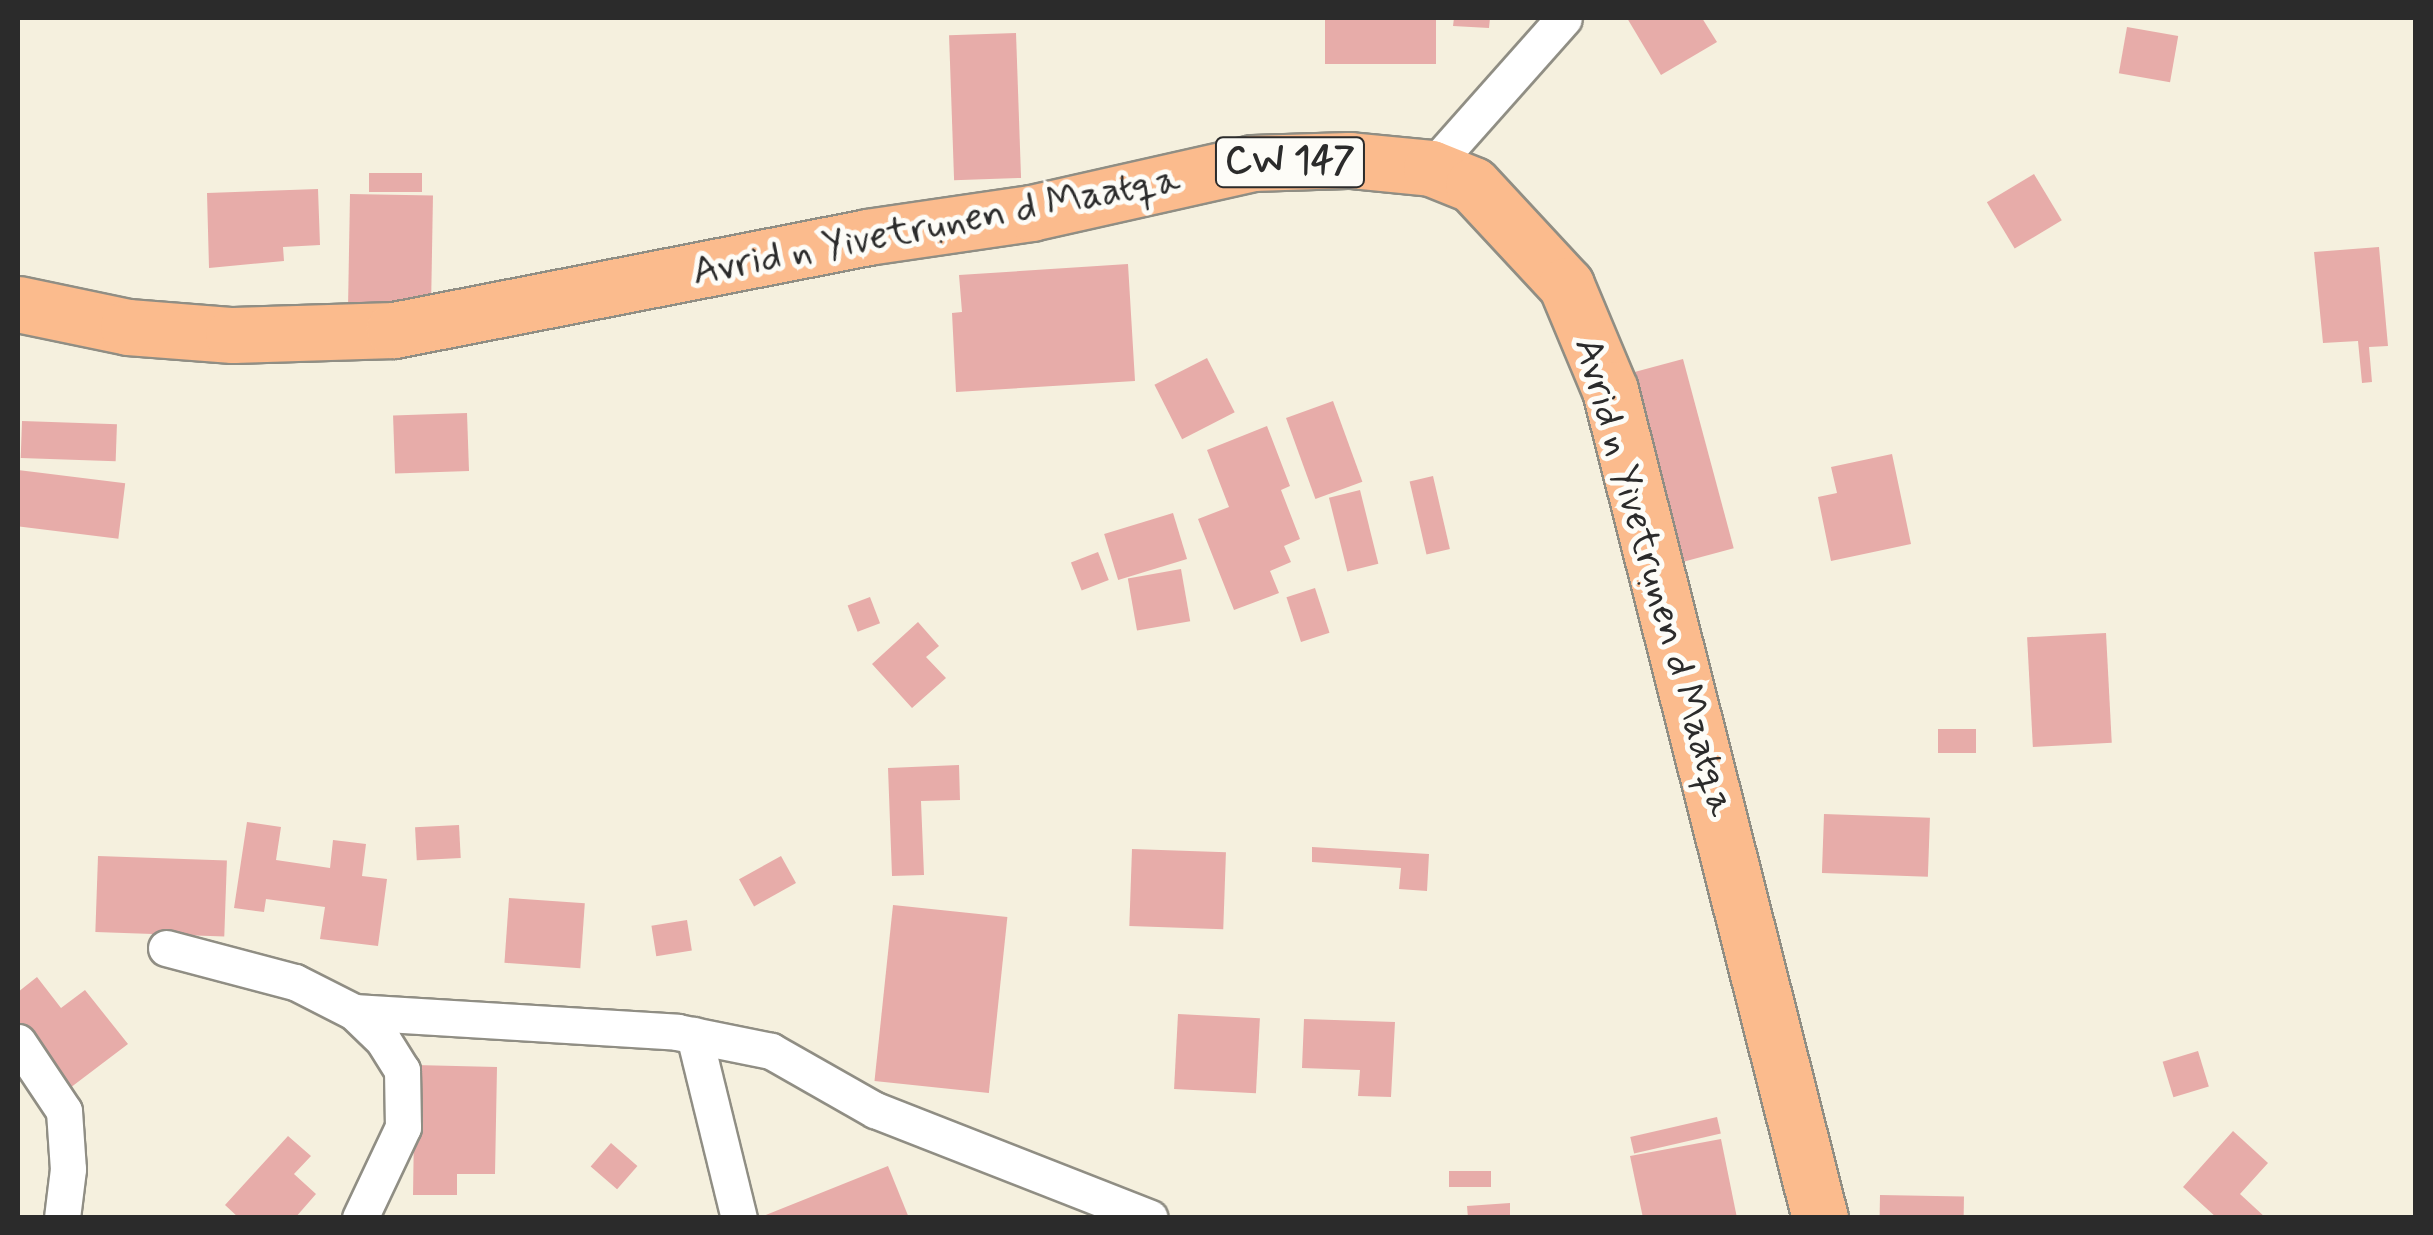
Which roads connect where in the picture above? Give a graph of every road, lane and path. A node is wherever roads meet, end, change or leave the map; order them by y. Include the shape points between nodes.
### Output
1 (1564, 18) edge
2 (1431, 168) junction
3 (18, 304) edge
4 (166, 948) dead end
5 (354, 1012) junction
6 (694, 1035) junction
7 (18, 1042) edge
8 (62, 1218) edge
9 (360, 1218) edge
10 (739, 1218) edge
11 (1150, 1218) edge
12 (1820, 1218) edge

1 - 2 street
2 - 3 main road, Avrid n Yivetṛunen d Maatqa / CW 147 via 1350,160 1252,163 1032,213 867,237 394,330 233,335 128,327
2 - 12 main road, Avrid n Yivetṛunen d Maatqa / CW 147 via 1473,185 1566,284 1610,390
4 - 5 street via 295,982
5 - 6 street
5 - 9 street via 402,1070 406,1099 389,1165
6 - 10 street
6 - 11 street via 771,1052 875,1110
7 - 8 street via 64,1111 68,1169

